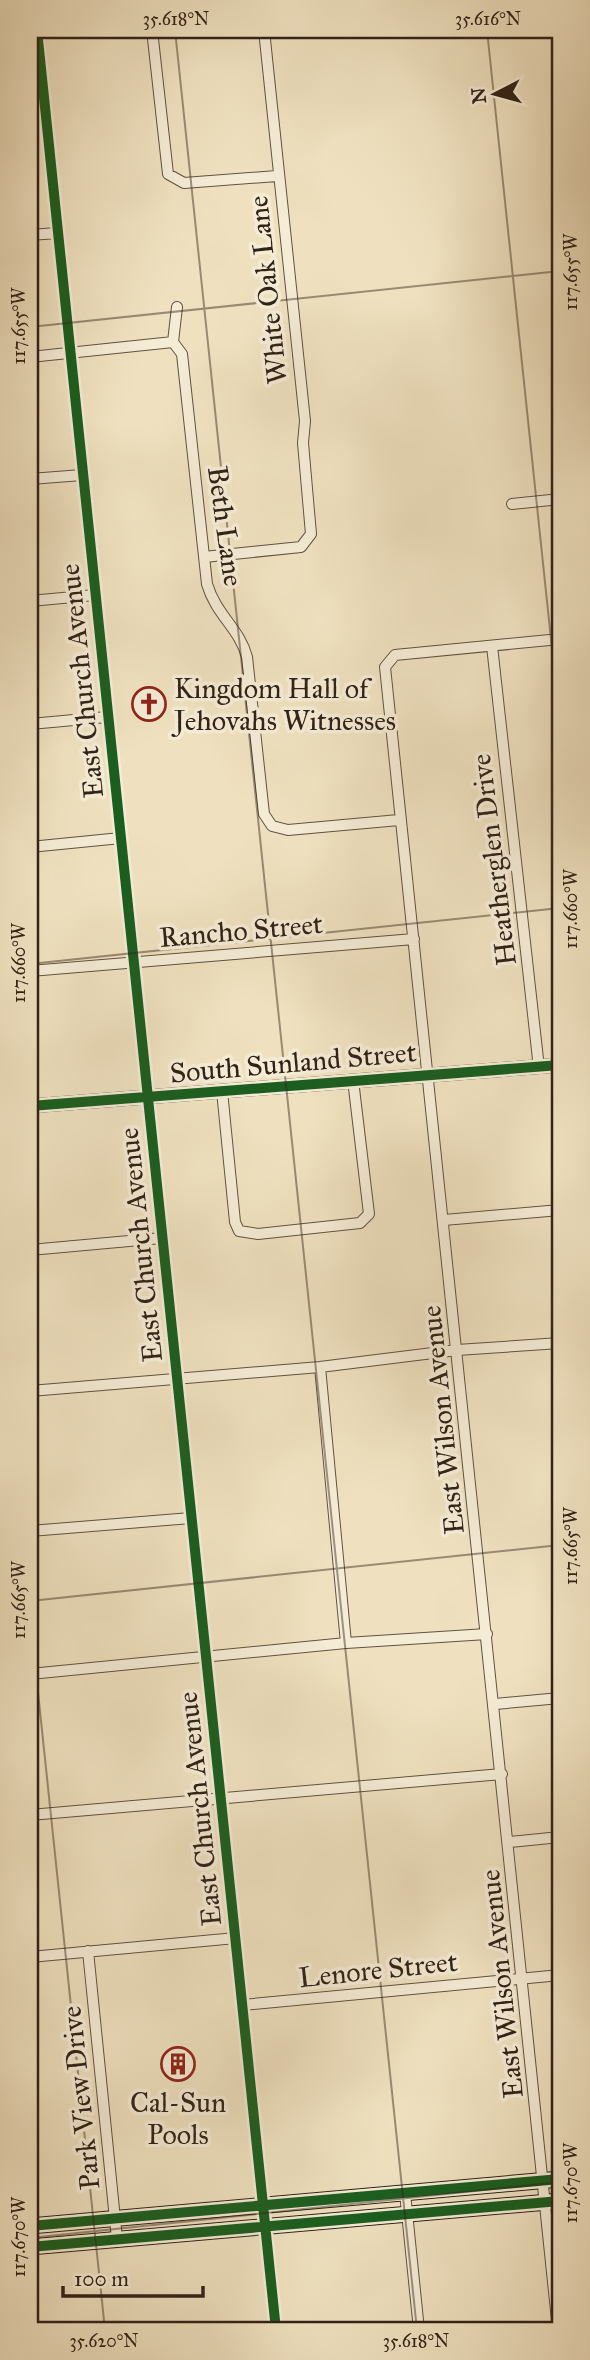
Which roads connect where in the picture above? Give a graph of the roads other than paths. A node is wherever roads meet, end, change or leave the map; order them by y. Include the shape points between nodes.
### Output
1 (37, 30) edge
2 (152, 30) edge
3 (264, 30) edge
4 (45, 110) junction
5 (30, 112) edge
6 (277, 176) junction
7 (57, 233) junction
8 (30, 235) edge
9 (177, 307) dead end
10 (173, 342) junction
11 (70, 353) junction
12 (30, 357) edge
13 (82, 475) junction
14 (30, 479) edge
15 (560, 499) edge
16 (512, 504) dead end
17 (204, 557) junction
18 (96, 595) junction
19 (30, 601) edge
20 (560, 639) edge
21 (492, 646) junction
22 (107, 717) junction
23 (30, 724) edge
24 (399, 820) junction
25 (121, 838) junction
26 (30, 847) edge
27 (414, 939) junction
28 (134, 961) junction
29 (30, 971) edge
30 (560, 1065) edge
31 (539, 1068) junction
32 (428, 1074) junction
33 (353, 1080) junction
34 (222, 1091) junction
35 (147, 1096) junction
36 (30, 1106) edge
37 (560, 1210) edge
38 (444, 1220) junction
39 (162, 1238) junction
40 (30, 1250) edge
41 (560, 1343) edge
42 (457, 1350) junction
43 (320, 1367) junction
44 (177, 1379) junction
45 (30, 1391) edge
46 (191, 1518) junction
47 (30, 1531) edge
48 (487, 1634) junction
49 (346, 1643) junction
50 (206, 1658) junction
51 (30, 1674) edge
52 (560, 1698) edge
53 (495, 1704) junction
54 (502, 1774) junction
55 (221, 1798) junction
56 (30, 1815) edge
57 (560, 1838) edge
58 (510, 1842) junction
59 (236, 1938) junction
60 (88, 1951) junction
61 (30, 1957) edge
62 (560, 1975) edge
63 (522, 1978) junction
64 (242, 2005) junction
65 (560, 2179) edge
66 (544, 2180) junction
67 (405, 2193) junction
68 (553, 2201) edge
69 (264, 2205) junction
70 (407, 2213) junction
71 (114, 2219) junction
72 (263, 2225) junction
73 (30, 2227) edge
74 (117, 2239) junction
75 (30, 2247) edge
76 (276, 2330) edge
77 (419, 2330) edge
78 (558, 2330) edge

1 - 4 street, East Church Avenue
2 - 6 street via 165,165 172,178 184,183
3 - 6 street, White Oak Lane
4 - 5 street
4 - 7 street, East Church Avenue
6 - 17 street, White Oak Lane via 305,421 312,534 301,547
7 - 8 street
7 - 11 street, East Church Avenue
9 - 10 street, Beth Lane
10 - 11 street
10 - 17 street, Beth Lane via 182,354
11 - 12 street
11 - 13 street, East Church Avenue
13 - 14 street
13 - 18 street, East Church Avenue
15 - 16 street
17 - 24 street, Beth Lane via 212,601 239,637 247,657 264,814 272,826 288,830
18 - 19 street
18 - 22 street, East Church Avenue
20 - 21 street
21 - 24 street, East Wilson Avenue via 391,657 385,667
21 - 31 street, Heatherglen Drive
22 - 23 street
22 - 25 street, East Church Avenue
24 - 27 street, East Wilson Avenue
25 - 26 street
25 - 28 street, East Church Avenue
27 - 28 street, Rancho Street
27 - 32 street, East Wilson Avenue
28 - 29 street, Rancho Street
28 - 35 street, East Church Avenue
30 - 31 street, South Sunland Street
31 - 32 street, South Sunland Street
32 - 33 street, South Sunland Street
32 - 38 street, East Wilson Avenue
33 - 34 street, South Sunland Street
33 - 34 street via 369,1214 364,1221 258,1234 239,1231 234,1222
34 - 35 street, South Sunland Street
35 - 36 street, South Sunland Street
35 - 39 street, East Church Avenue
37 - 38 street
38 - 42 street, East Wilson Avenue
39 - 40 street
39 - 44 street, East Church Avenue
41 - 42 street
42 - 43 street
42 - 48 street, East Wilson Avenue
43 - 44 street
43 - 49 street
44 - 45 street
44 - 46 street, East Church Avenue
46 - 47 street
46 - 50 street, East Church Avenue
48 - 49 street
48 - 53 street, East Wilson Avenue
49 - 50 street
50 - 51 street
50 - 55 street, East Church Avenue
52 - 53 street
53 - 54 street, East Wilson Avenue
54 - 55 street
54 - 58 street, East Wilson Avenue
55 - 56 street
55 - 59 street, East Church Avenue
57 - 58 street
58 - 63 street, East Wilson Avenue
59 - 60 street
59 - 64 street, East Church Avenue
60 - 61 street
60 - 71 street, Park View Drive
62 - 63 street, Lenore Street
63 - 64 street, Lenore Street
63 - 66 street, East Wilson Avenue
64 - 69 street, East Church Avenue
65 - 66 main road
66 - 67 main road
66 - 68 street, East Wilson Avenue
67 - 69 main road
67 - 70 street
68 - 70 main road
68 - 78 street, East Wilson Avenue
69 - 71 main road
69 - 72 street, East Church Avenue
70 - 72 main road
70 - 77 street
71 - 73 main road
71 - 74 street, Park View Drive
72 - 74 main road
72 - 76 street, East Church Avenue
74 - 75 main road

